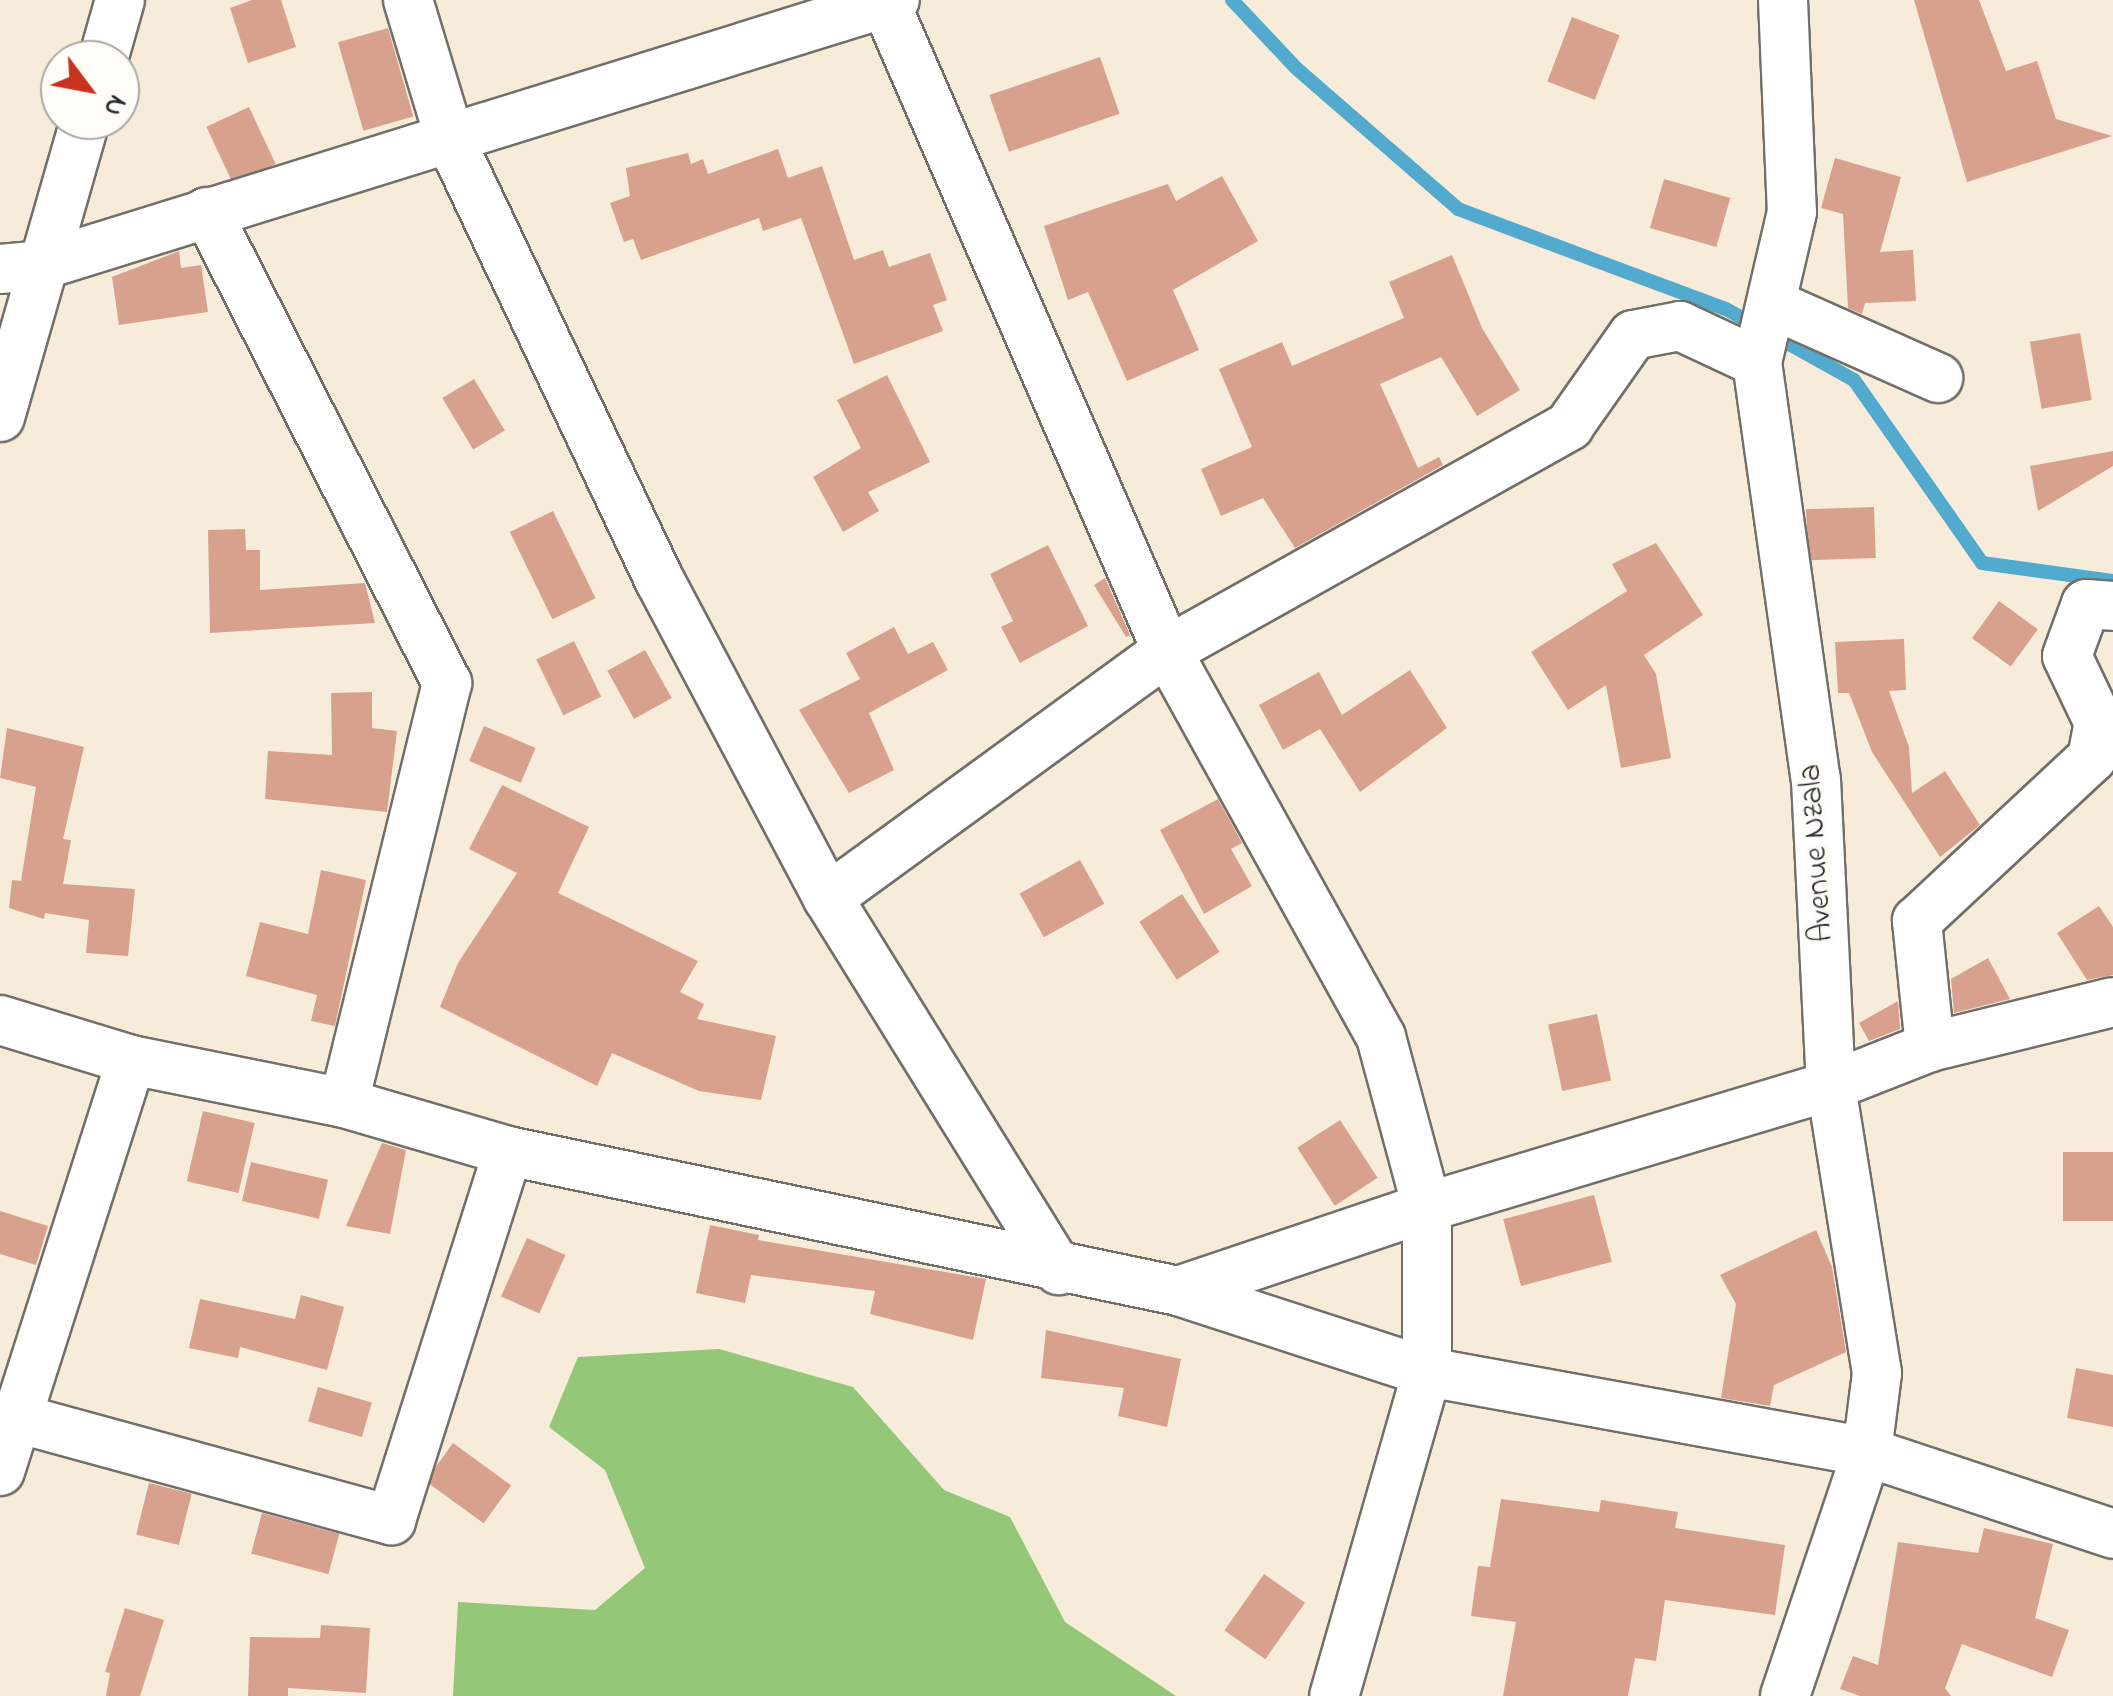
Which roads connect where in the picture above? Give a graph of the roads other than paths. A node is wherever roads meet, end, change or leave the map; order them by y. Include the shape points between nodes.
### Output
1 (120, 0) edge
2 (408, 0) edge
3 (1783, 0) edge
4 (890, 2) edge
5 (109, 40) edge
6 (450, 139) junction
7 (76, 140) edge
8 (208, 212) junction
9 (21, 268) edge
10 (1765, 331) junction
11 (1938, 378) dead end
12 (0, 417) edge
13 (2113, 606) edge
14 (1167, 651) junction
15 (828, 898) junction
16 (2113, 1002) edge
17 (0, 1020) edge
18 (1930, 1048) junction
19 (131, 1060) junction
20 (1831, 1086) junction
21 (344, 1103) junction
22 (508, 1151) junction
23 (1427, 1207) junction
24 (1059, 1270) junction
25 (1178, 1292) junction
26 (1426, 1372) junction
27 (16, 1418) junction
28 (1867, 1452) junction
29 (0, 1471) edge
30 (2113, 1534) edge
31 (1334, 1696) edge
32 (1785, 1696) edge

1 - 5 street
2 - 6 street
3 - 10 street, Avenue Nzala via 1792,212
4 - 6 street
4 - 14 street
6 - 8 street
6 - 15 street via 660,581
7 - 9 street
8 - 9 street
8 - 21 street via 446,683
9 - 12 street
10 - 11 street
10 - 14 street via 1680,326 1633,336 1568,426
10 - 20 street, Avenue Nzala via 1816,780
13 - 18 street via 2086,604 2067,656 2099,724 2092,758 1917,921
14 - 15 street
14 - 23 street via 1381,1037
15 - 24 street
16 - 18 street
17 - 19 street
18 - 20 street
19 - 21 street
19 - 27 street
20 - 23 street
20 - 28 street, Avenue Nzala via 1877,1374
21 - 22 street
22 - 24 street
22 - 27 street via 391,1520
23 - 25 street
23 - 26 street
24 - 25 street
25 - 26 street
26 - 28 street
26 - 31 street
27 - 29 street
28 - 30 street
28 - 32 street, Avenue Nzala

